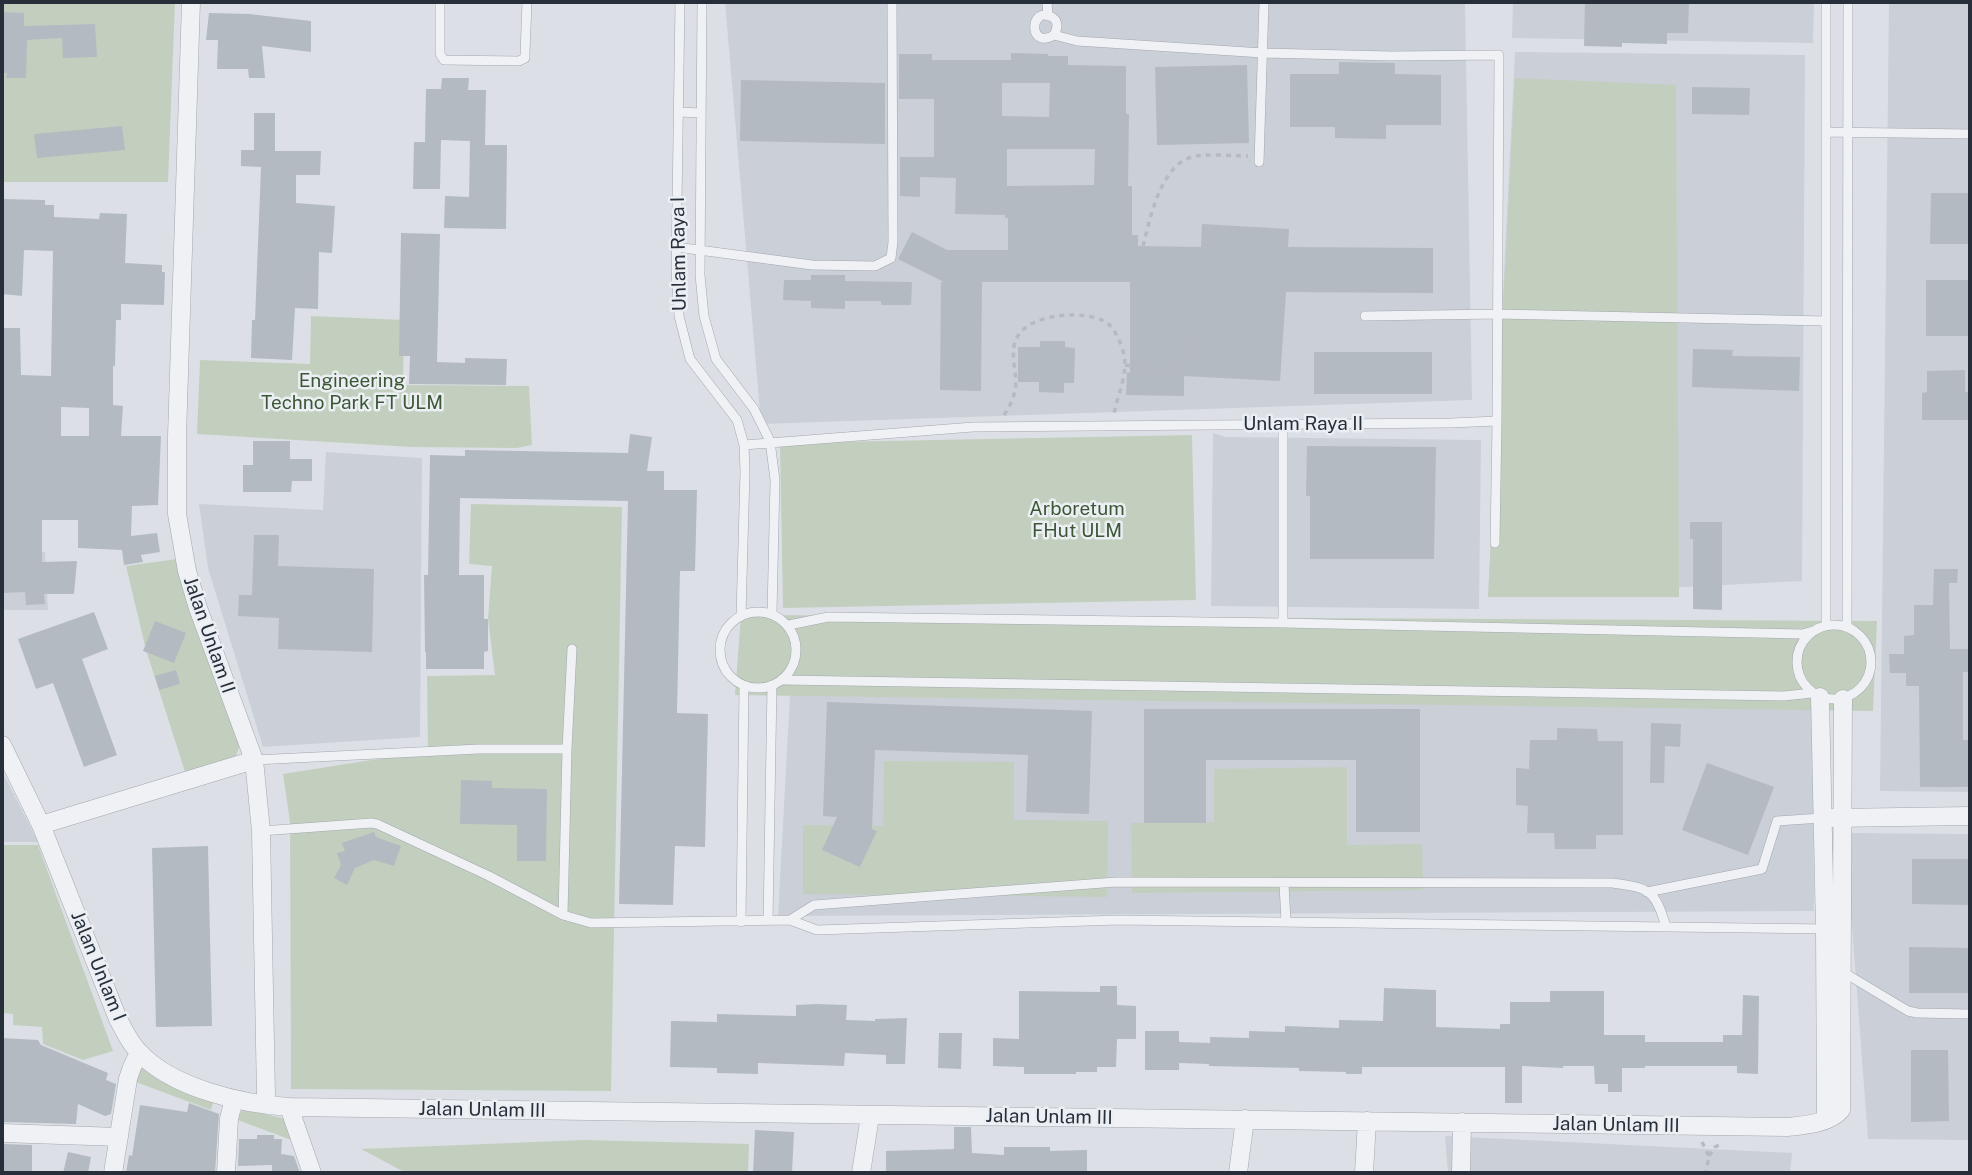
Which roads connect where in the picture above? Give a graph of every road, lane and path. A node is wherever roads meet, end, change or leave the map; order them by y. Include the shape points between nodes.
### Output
1 (191, 2) edge
2 (440, 2) edge
3 (527, 2) edge
4 (680, 2) edge
5 (702, 2) edge
6 (892, 2) edge
7 (1047, 2) edge
8 (1264, 2) edge
9 (1826, 2) edge
10 (1848, 2) edge
11 (1048, 16) junction
12 (1054, 35) junction
13 (1263, 53) junction
14 (679, 112) junction
15 (701, 113) junction
16 (1827, 132) junction
17 (1848, 133) junction
18 (1970, 134) edge
19 (1259, 159) joint
20 (1143, 246) dead end
21 (676, 247) junction
22 (699, 250) junction
23 (1498, 314) junction
24 (1365, 316) dead end
25 (1826, 321) junction
26 (1188, 339) dead end
27 (1125, 365) junction
28 (1497, 421) junction
29 (1283, 424) junction
30 (1111, 425) junction
31 (998, 426) junction
32 (769, 442) junction
33 (744, 444) junction
34 (1494, 543) dead end
35 (772, 613) junction
36 (740, 615) junction
37 (1283, 623) junction
38 (789, 625) junction
39 (1826, 625) junction
40 (1846, 627) junction
41 (1813, 631) junction
42 (572, 649) dead end
43 (783, 680) junction
44 (772, 685) junction
45 (744, 686) junction
46 (1816, 695) junction
47 (1843, 699) junction
48 (2, 745) edge
49 (567, 748) junction
50 (254, 760) junction
51 (1970, 816) edge
52 (1822, 818) junction
53 (1843, 818) junction
54 (41, 825) junction
55 (261, 831) junction
56 (1284, 884) junction
57 (1647, 892) junction
58 (563, 915) junction
59 (790, 920) junction
60 (768, 921) junction
61 (741, 922) junction
62 (1286, 922) junction
63 (1666, 927) junction
64 (1833, 929) junction
65 (1841, 971) junction
66 (1970, 1014) edge
67 (139, 1053) junction
68 (234, 1099) junction
69 (268, 1101) junction
70 (289, 1107) junction
71 (870, 1115) junction
72 (1245, 1119) junction
73 (1826, 1120) junction
74 (1367, 1121) junction
75 (1462, 1122) junction
76 (2, 1132) edge
77 (119, 1137) junction
78 (113, 1173) edge
79 (226, 1173) edge
80 (312, 1173) edge
81 (861, 1173) edge
82 (1238, 1173) edge
83 (1364, 1173) edge
84 (1461, 1173) edge

1 - 50 street, Jalan Unlam II via 177,514 198,608
2 - 3 lane via 442,59 519,61 525,58
4 - 14 lane, Unlam Raya I
5 - 15 lane, Unlam Raya I
6 - 22 lane via 891,258 875,266 812,265
7 - 11 lane
8 - 13 lane
9 - 16 lane
10 - 17 lane
11 - 12 lane via 1057,24
11 - 12 lane via 1037,19 1034,30 1043,39
12 - 13 lane via 1077,41
13 - 19 lane
13 - 23 lane via 1499,55
14 - 15 lane
14 - 21 lane, Unlam Raya I
15 - 22 lane, Unlam Raya I
16 - 17 lane
16 - 25 lane
17 - 18 lane
17 - 40 lane
19 - 20 path via 1192,157 1178,165 1167,176
21 - 22 lane
21 - 33 lane, Unlam Raya I via 679,316 690,359 737,420
22 - 32 lane, Unlam Raya I via 704,316 716,359 754,409
23 - 24 lane
23 - 25 lane
23 - 28 lane
25 - 39 lane
26 - 27 path via 1177,369
27 - 30 path
27 - 31 path via 1121,345 1107,323 1086,315 1034,322 1019,334 1013,363 1016,388
28 - 29 lane, Unlam Raya II
28 - 34 lane
29 - 30 lane, Unlam Raya II
29 - 37 lane
30 - 31 lane, Unlam Raya II
31 - 32 lane, Unlam Raya II
32 - 33 lane, Unlam Raya II
32 - 35 lane, Unlam Raya I via 775,480
33 - 36 lane, Unlam Raya I
35 - 36 lane
35 - 38 lane
36 - 45 lane via 720,636 719,656 727,674
37 - 38 lane via 828,617
37 - 41 lane
38 - 43 lane via 797,643 795,663
39 - 40 lane
39 - 41 lane
40 - 47 lane via 1867,644 1871,670 1866,683
41 - 46 lane via 1802,641 1796,669 1802,683
42 - 49 lane
43 - 44 lane
43 - 46 lane
44 - 45 lane
44 - 60 lane
45 - 61 lane
46 - 47 lane
46 - 52 street
47 - 53 street
48 - 54 street, Jalan Unlam I
49 - 50 lane
49 - 58 lane
50 - 54 street
50 - 55 street, Jalan Unlam II
51 - 53 street
52 - 53 street
52 - 57 lane via 1777,821 1762,869
52 - 64 street
53 - 64 street
54 - 67 street, Jalan Unlam I via 118,1018
55 - 58 lane via 377,824
55 - 69 street, Jalan Unlam II
56 - 57 lane via 1612,883
56 - 59 lane via 1116,882 838,902 814,905
56 - 62 lane
57 - 63 lane via 1654,897
58 - 61 lane via 591,923
59 - 60 lane
59 - 62 lane via 817,930 1118,920
60 - 61 lane
62 - 63 lane
63 - 64 lane
64 - 65 street
64 - 73 street
65 - 66 lane via 1908,1011
65 - 73 street via 1841,1110
67 - 68 street, Jalan Unlam I via 184,1082
67 - 77 street via 128,1079
68 - 69 street, Jalan Unlam I
68 - 79 street
69 - 70 street, Jalan Unlam III
70 - 71 street, Jalan Unlam III
70 - 80 street
71 - 72 street, Jalan Unlam III
71 - 81 street
72 - 74 street, Jalan Unlam III
72 - 82 street
73 - 75 street, Jalan Unlam III via 1787,1127
74 - 75 street, Jalan Unlam III
74 - 83 street
75 - 84 street
76 - 77 street
77 - 78 street

